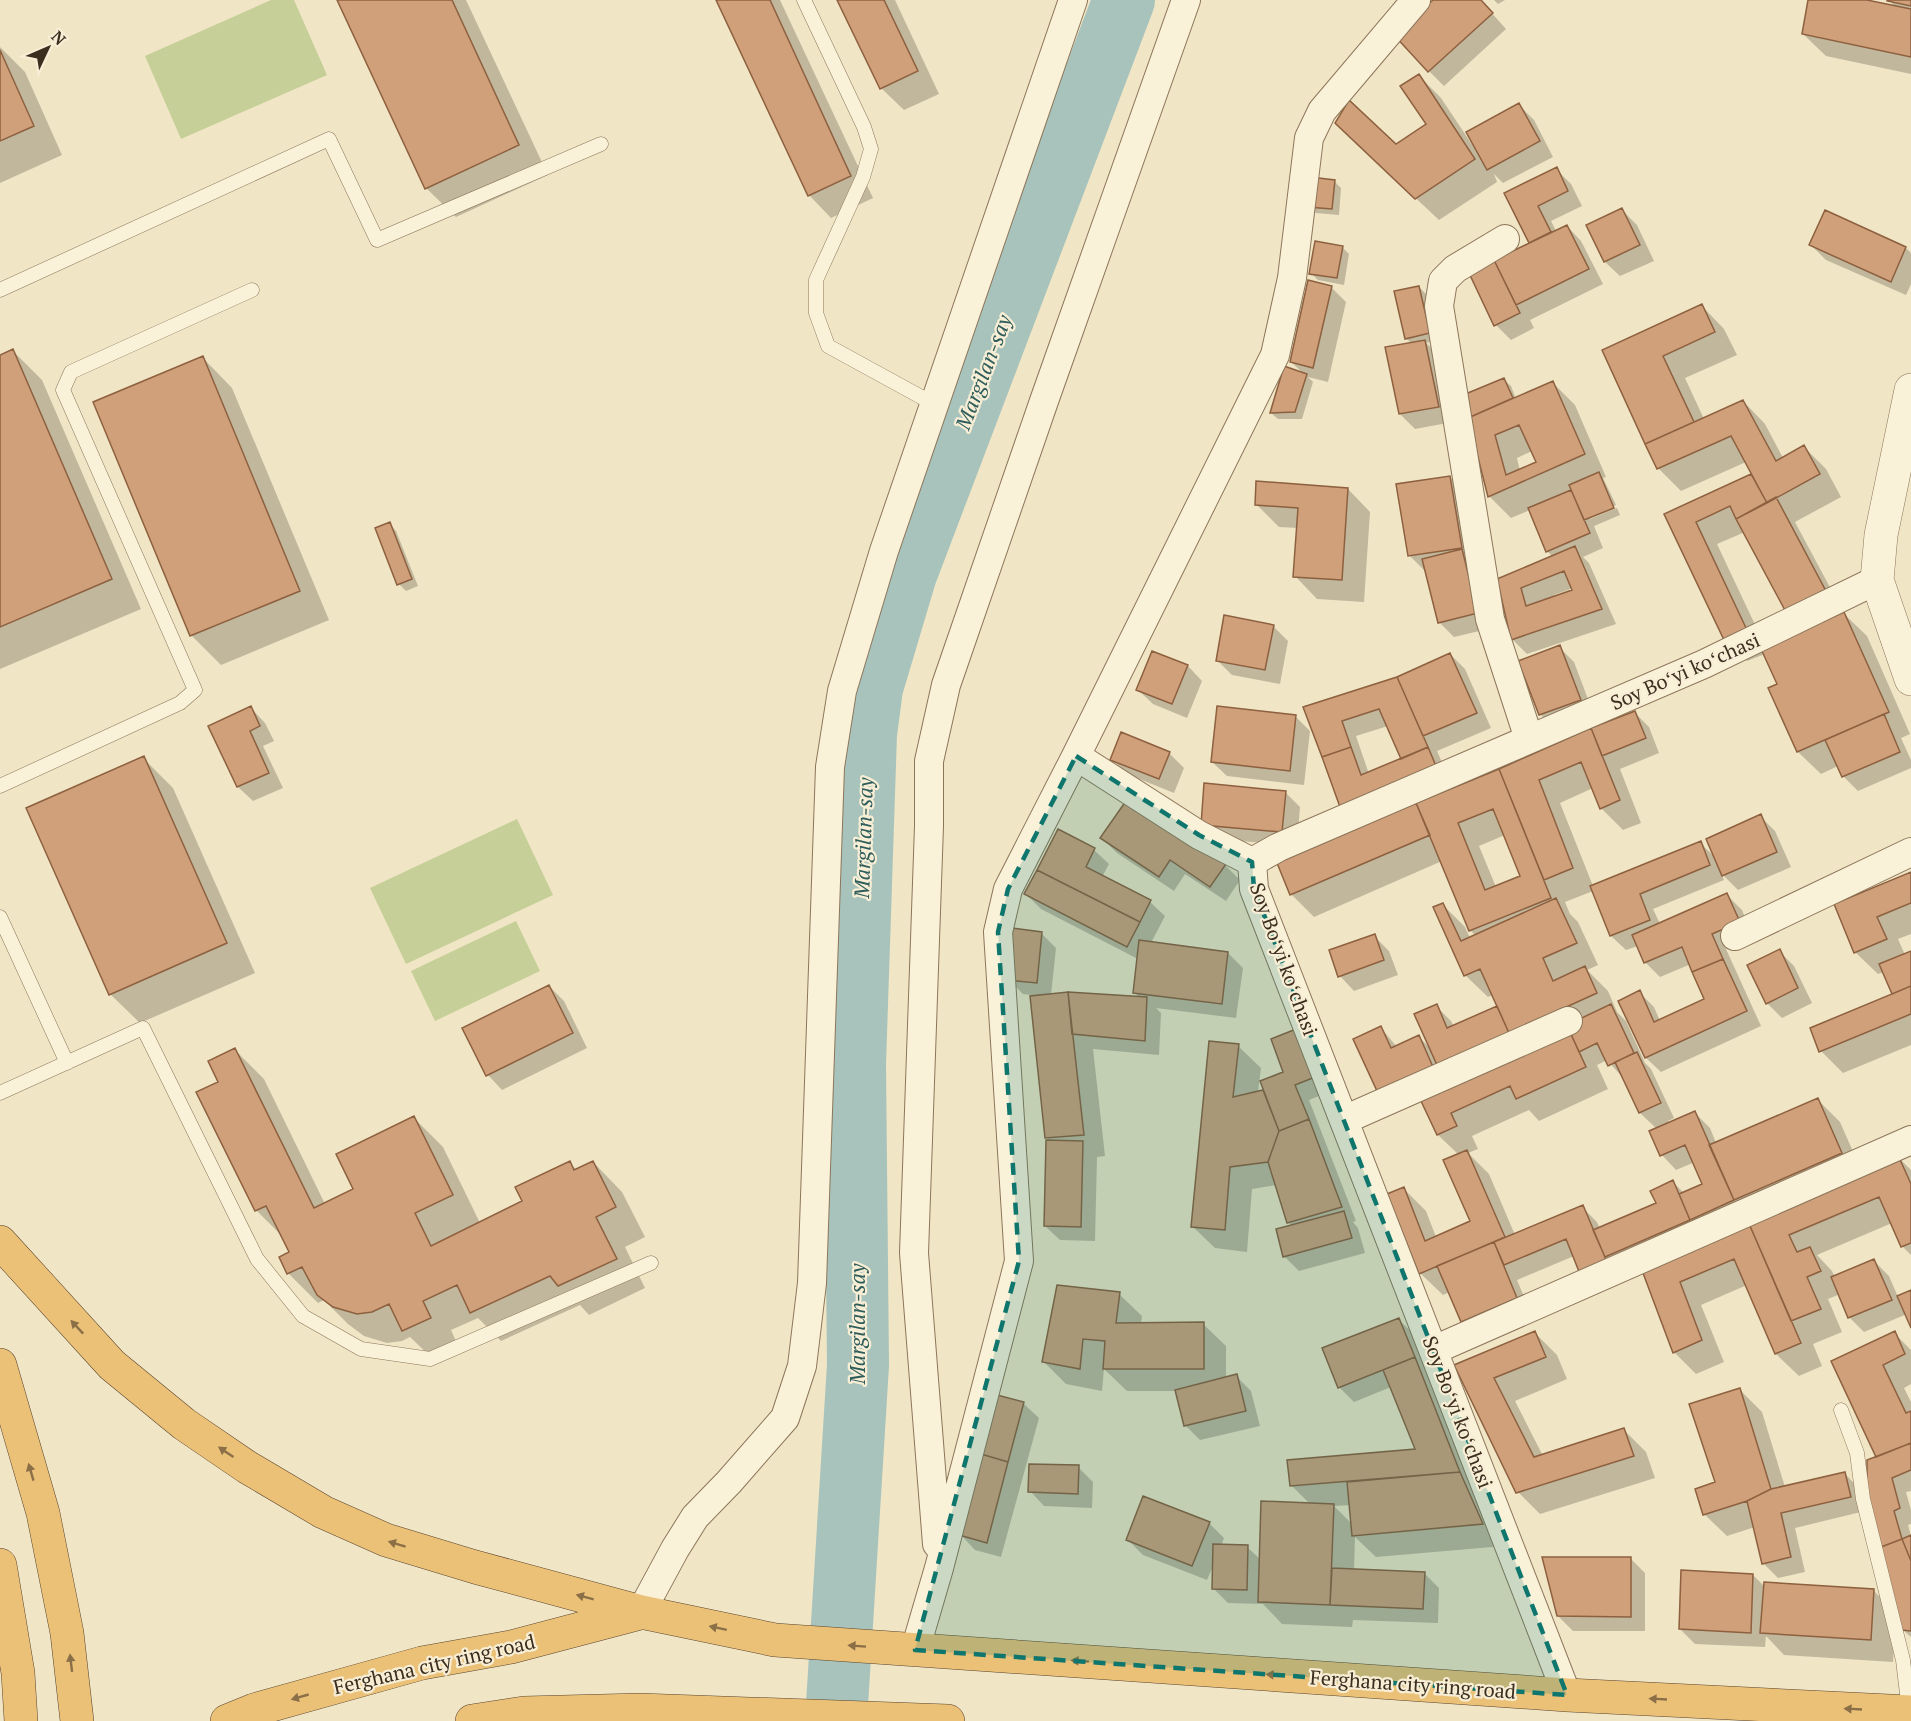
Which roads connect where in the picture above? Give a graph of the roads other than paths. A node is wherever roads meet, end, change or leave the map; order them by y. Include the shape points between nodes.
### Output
1 (804, 0) edge
2 (1073, 0) edge
3 (1186, 0) edge
4 (1416, 0) edge
5 (601, 144) dead end
6 (1505, 239) dead end
7 (0, 290) edge
8 (252, 290) dead end
9 (1911, 390) edge
10 (934, 404) junction
11 (1877, 580) junction
12 (1911, 679) edge
13 (1528, 739) junction
14 (1076, 756) junction
15 (0, 786) edge
16 (1911, 852) edge
17 (1252, 862) junction
18 (0, 917) edge
19 (1735, 936) dead end
20 (1568, 1021) dead end
21 (67, 1063) junction
22 (0, 1093) edge
23 (1344, 1120) junction
24 (1911, 1140) edge
25 (0, 1242) edge
26 (651, 1263) dead end
27 (1434, 1350) junction
28 (0, 1365) edge
29 (1841, 1410) dead end
30 (0, 1565) edge
31 (939, 1568) junction
32 (641, 1612) junction
33 (915, 1650) junction
34 (1567, 1695) junction
35 (1910, 1712) edge
36 (903, 1720) edge
37 (21, 1721) edge
38 (77, 1721) edge
39 (227, 1721) edge
40 (472, 1721) edge
41 (948, 1721) edge

1 - 10 lane via 871,149 863,177 816,280 816,313 828,346
2 - 10 street
3 - 31 street via 946,685 929,761 914,1253
4 - 14 street via 1322,111 1309,138 1292,278 1275,355
5 - 7 lane via 377,240 329,139
6 - 13 street via 1455,269 1443,281 1439,306 1490,619
8 - 15 lane via 71,372 63,390 195,690 180,704
9 - 11 street via 1881,535
10 - 32 street via 842,691 830,767 812,1283 802,1366 785,1418 695,1517
11 - 12 street
11 - 13 street, Soy Boʻyi koʻchasi via 1704,664
13 - 17 street, Soy Boʻyi koʻchasi
14 - 17 street via 1199,835
14 - 31 street via 1008,889 998,932 1019,1261
16 - 19 street
17 - 23 street, Soy Boʻyi koʻchasi via 1254,889
18 - 21 lane
20 - 23 street
21 - 22 lane
21 - 26 lane via 143,1028 258,1259 303,1316 362,1349 430,1359
23 - 27 street, Soy Boʻyi koʻchasi
24 - 27 street
32 -> 25 highway, Ferghana city ring road via 475,1568 386,1540 323,1512 184,1424 112,1365
27 - 34 street, Soy Boʻyi koʻchasi
38 -> 28 highway via 67,1634 43,1513
29 - 35 lane via 1857,1453 1863,1499 1903,1660
30 - 37 highway via 18,1673
31 - 33 street
33 -> 32 highway, Ferghana city ring road via 775,1640
32 -> 39 highway, Ferghana city ring road via 511,1647 422,1663
34 -> 33 highway, Ferghana city ring road
35 -> 34 highway, Ferghana city ring road
36 - 40 highway via 640,1710 524,1713
36 - 41 highway

